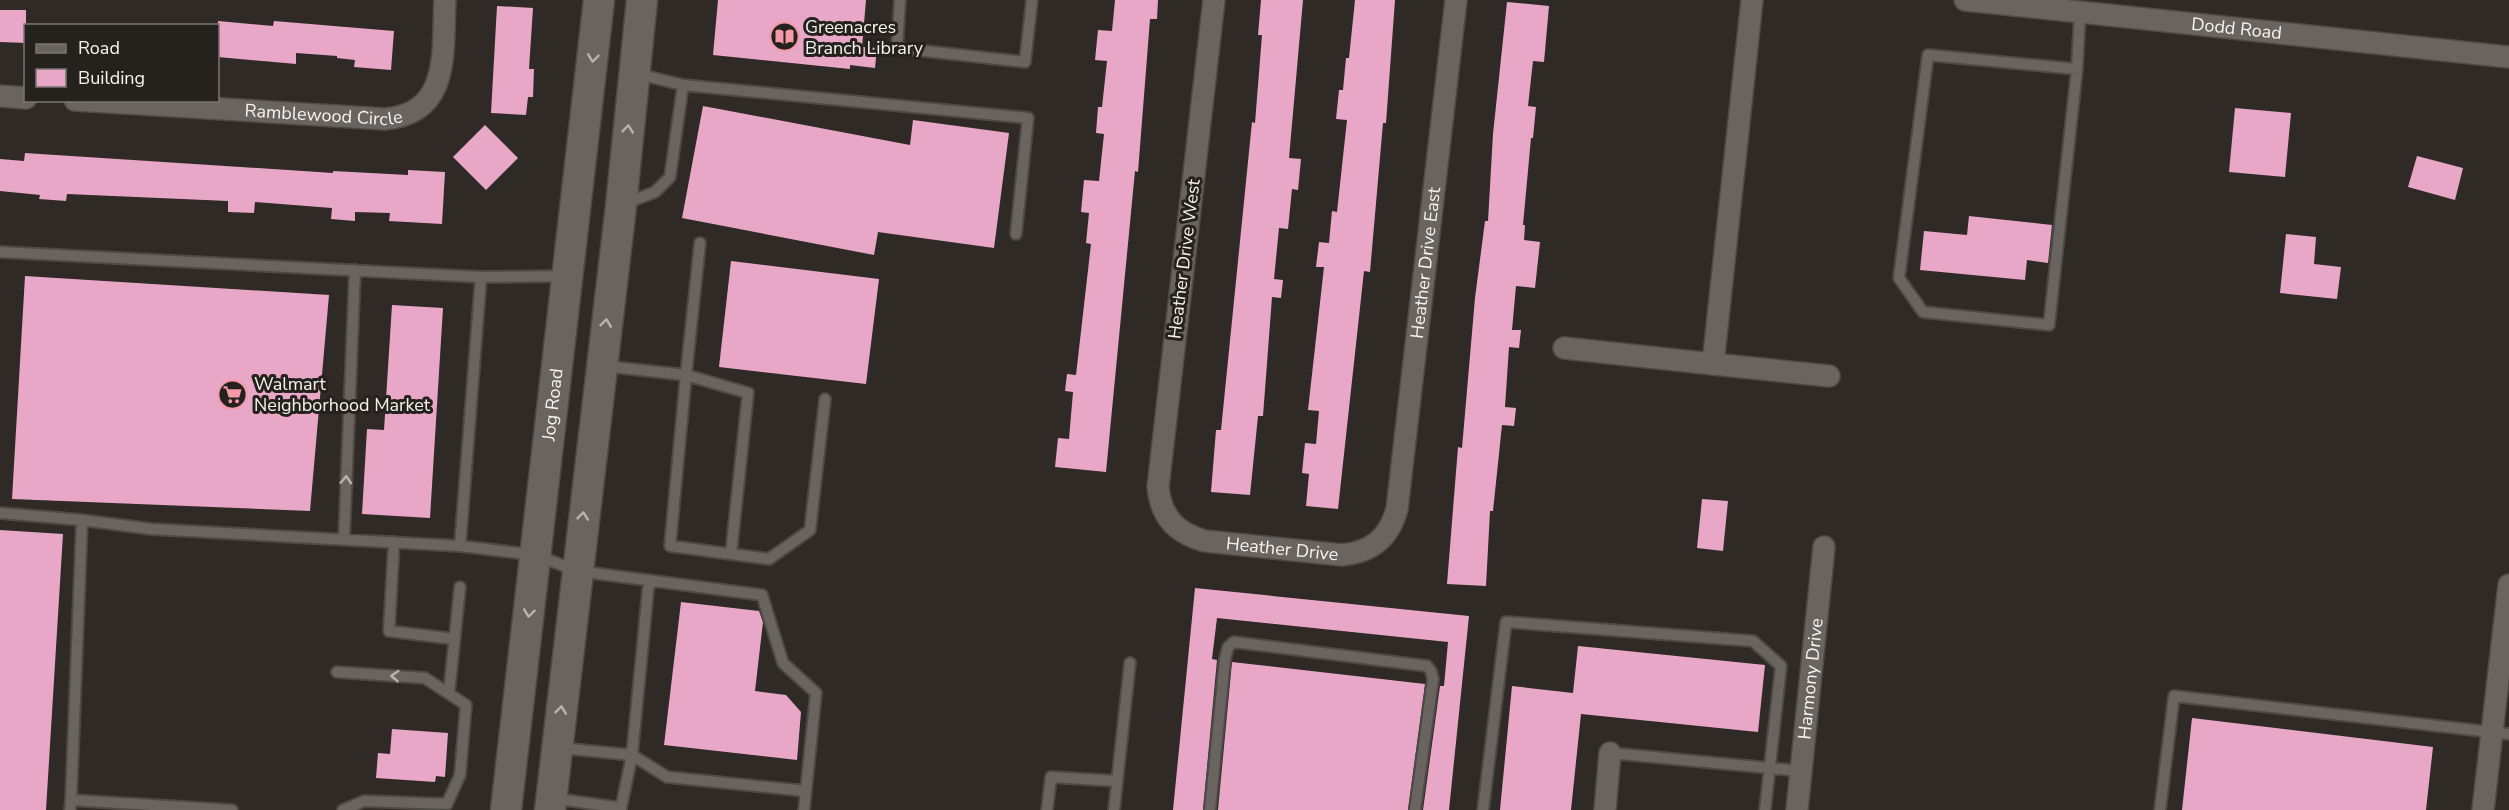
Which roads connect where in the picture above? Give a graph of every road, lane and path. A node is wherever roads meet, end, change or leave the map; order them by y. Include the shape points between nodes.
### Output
1 (445, 0) edge
2 (599, 0) edge
3 (642, 0) edge
4 (900, 0) edge
5 (1032, 0) edge
6 (1214, 0) edge
7 (1456, 0) edge
8 (1752, 0) edge
9 (1965, 0) edge
10 (2080, 12) junction
11 (2509, 57) edge
12 (2077, 69) junction
13 (634, 73) junction
14 (683, 85) junction
15 (0, 96) edge
16 (24, 98) edge
17 (108, 102) edge
18 (621, 206) junction
19 (1017, 234) dead end
20 (700, 243) dead end
21 (0, 252) edge
22 (356, 270) junction
23 (568, 276) junction
24 (481, 277) junction
25 (1564, 348) dead end
26 (1713, 364) junction
27 (600, 365) junction
28 (686, 375) junction
29 (1829, 376) dead end
30 (825, 399) dead end
31 (0, 513) edge
32 (1166, 517) joint
33 (82, 520) junction
34 (1393, 524) joint
35 (344, 539) junction
36 (394, 542) junction
37 (460, 546) junction
38 (1824, 547) dead end
39 (730, 554) junction
40 (536, 555) junction
41 (577, 571) junction
42 (649, 580) junction
43 (2509, 585) edge
44 (460, 587) dead end
45 (454, 639) junction
46 (1130, 663) dead end
47 (337, 672) dead end
48 (449, 693) junction
49 (2500, 733) edge
50 (557, 748) junction
51 (1610, 753) joint
52 (632, 755) junction
53 (1769, 768) junction
54 (1801, 771) junction
55 (1117, 781) junction
56 (806, 791) junction
57 (551, 804) edge
58 (71, 805) edge
59 (621, 809) edge
60 (232, 810) edge
61 (343, 810) edge
62 (506, 810) edge
63 (804, 810) edge
64 (1047, 810) edge
65 (1114, 810) edge
66 (1210, 810) edge
67 (1415, 810) edge
68 (1484, 810) edge
69 (1605, 810) edge
70 (1765, 810) edge
71 (1797, 810) edge
72 (2160, 810) edge
73 (2483, 810) edge

1 - 17 street, Ramblewood Circle via 441,72 436,88 428,101 401,118
2 -> 23 main road, Jog Road
3 - 13 main road
4 - 5 lane via 897,48 1025,62
6 - 32 street, Heather Drive West via 1158,487
7 - 34 street, Heather Drive East
8 - 26 street
9 - 10 street, Dodd Road
10 - 11 street, Dodd Road
10 - 12 lane
12 - 12 lane via 1928,55 1899,278 1923,312 2049,325
13 - 14 lane
18 -> 13 main road
14 - 18 lane via 669,177 655,192
14 - 19 lane via 1028,118
15 - 16 street
27 -> 18 main road
20 - 28 lane
21 - 22 lane
22 - 24 lane
35 -> 22 lane
23 - 24 lane
23 - 40 main road, Jog Road
24 - 37 lane
25 - 26 street
26 - 29 street
27 - 28 lane
41 -> 27 main road
28 - 39 lane via 748,393
28 - 39 lane via 670,546
30 - 39 lane via 810,530 770,560
31 - 33 lane
32 - 34 street, Heather Drive via 1177,529 1205,541 1342,555 1372,547
33 - 35 lane via 151,529
33 - 58 lane
35 - 36 lane
36 - 37 lane
36 - 45 lane via 389,632
37 - 40 lane
38 - 54 street, Harmony Drive
40 - 41 lane
40 -> 62 main road, Jog Road
41 - 42 lane
50 -> 41 main road
42 - 52 lane
42 - 56 lane via 762,595 783,663 816,693
43 - 49 street
44 - 45 lane
45 - 48 lane
46 - 55 lane
48 -> 47 lane via 425,678
48 - 61 lane via 466,705 460,775 447,804 364,801
49 - 72 lane via 2174,696
49 - 73 street
50 - 52 lane
50 - 57 main road
51 - 53 lane
51 - 69 street
52 - 56 lane via 667,777
52 - 59 lane
53 - 54 lane
53 - 68 lane via 1781,666 1753,641 1506,622
53 - 70 lane
54 - 71 street, Harmony Drive
55 - 64 lane via 1051,777
55 - 65 lane
56 - 63 lane
57 - 59 lane
58 - 60 lane
66 - 67 lane via 1225,659 1234,642 1427,666 1433,680

